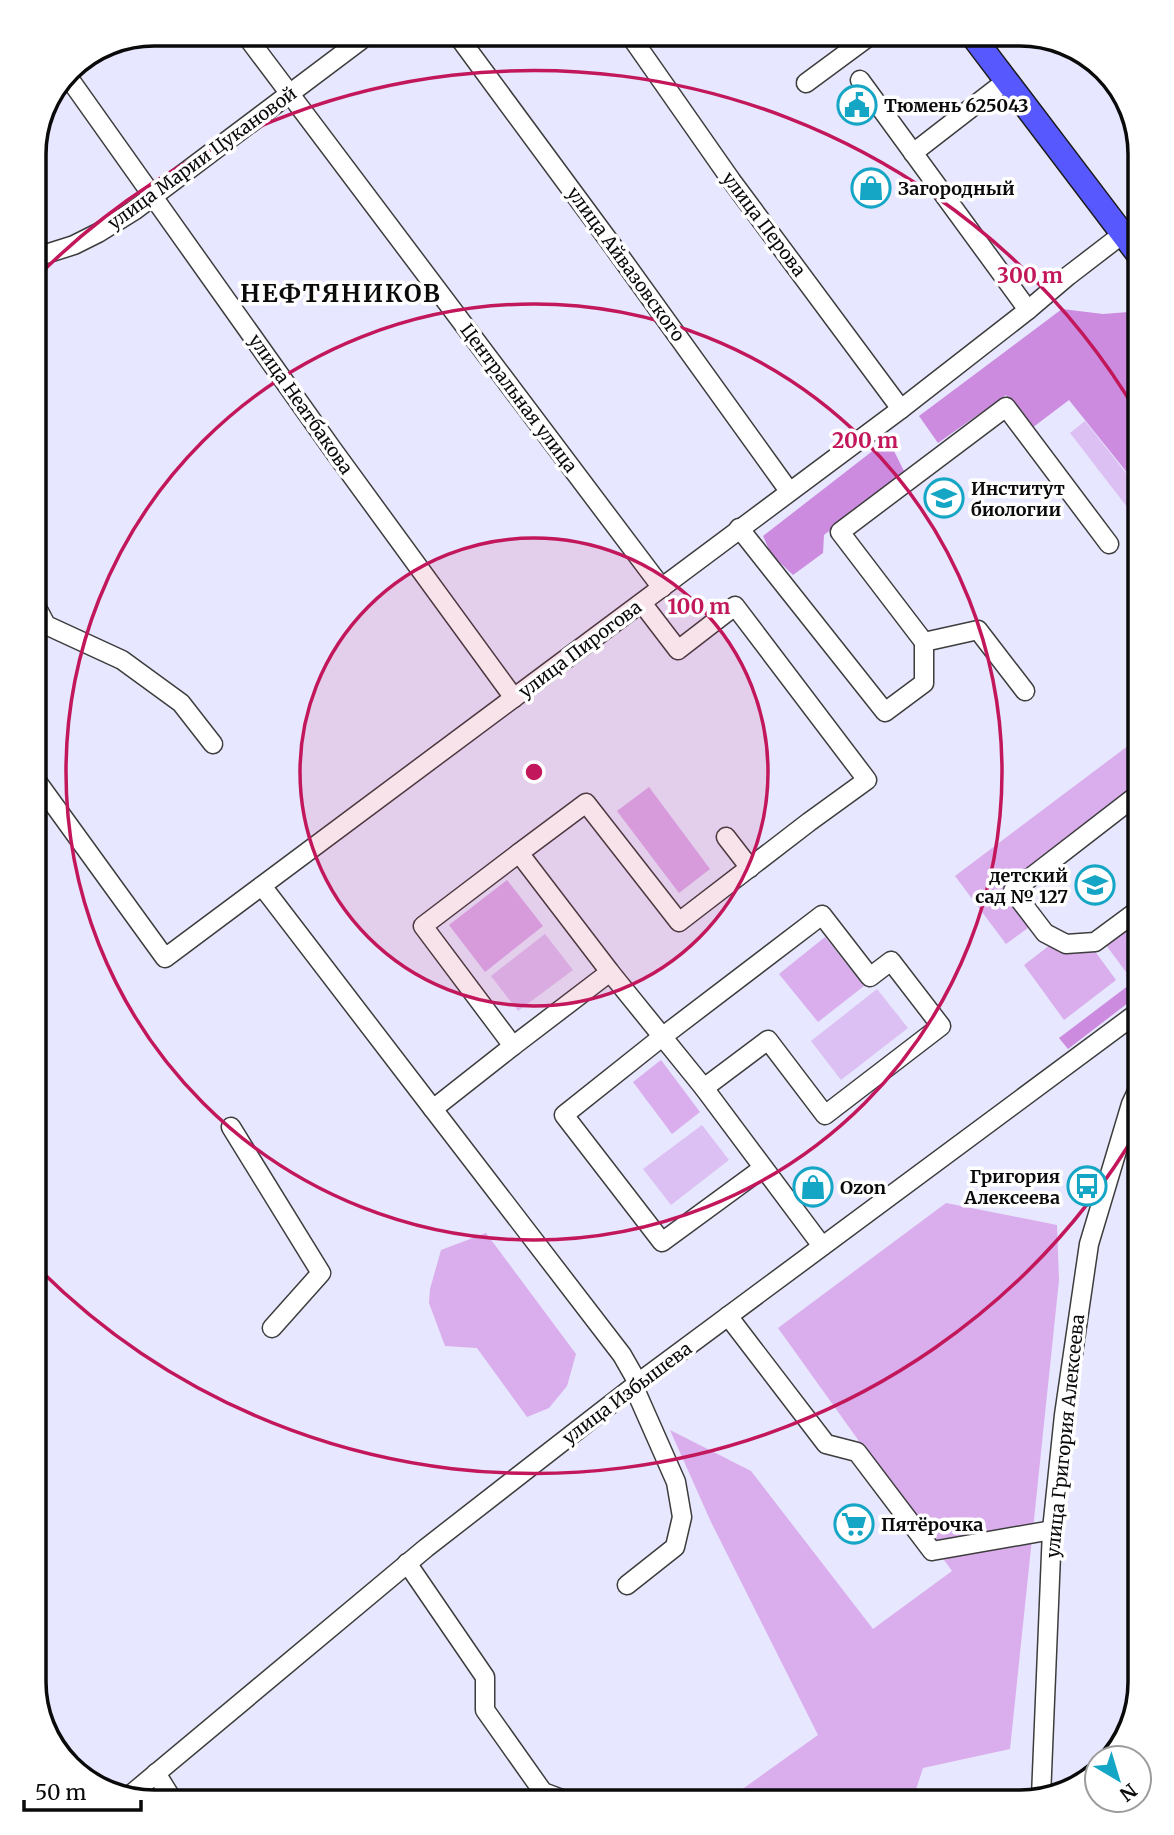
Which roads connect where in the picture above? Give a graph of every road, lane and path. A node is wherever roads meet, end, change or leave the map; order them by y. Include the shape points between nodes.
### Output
1 (254, 46) edge
2 (353, 46) edge
3 (465, 46) edge
4 (637, 46) edge
5 (856, 46) edge
6 (980, 46) edge
7 (860, 80) dead end
8 (1006, 81) junction
9 (72, 83) edge
10 (806, 83) dead end
11 (289, 94) junction
12 (913, 153) junction
13 (153, 196) junction
14 (1124, 233) junction
15 (1128, 239) edge
16 (46, 254) edge
17 (1028, 310) junction
18 (901, 409) junction
19 (789, 491) junction
20 (739, 528) junction
21 (1109, 544) dead end
22 (662, 588) junction
23 (642, 603) junction
24 (46, 625) edge
25 (924, 642) junction
26 (1025, 691) dead end
27 (514, 698) junction
28 (213, 744) dead end
29 (46, 794) edge
30 (1128, 802) edge
31 (726, 837) dead end
32 (519, 853) junction
33 (750, 868) junction
34 (262, 886) junction
35 (1128, 918) edge
36 (610, 972) junction
37 (1128, 1020) edge
38 (662, 1037) junction
39 (513, 1046) junction
40 (705, 1088) junction
41 (433, 1109) junction
42 (1128, 1114) edge
43 (231, 1126) dead end
44 (764, 1168) junction
45 (822, 1246) junction
46 (728, 1316) junction
47 (272, 1328) dead end
48 (636, 1385) junction
49 (1052, 1530) junction
50 (407, 1563) junction
51 (627, 1585) dead end
52 (156, 1773) junction
53 (1041, 1787) edge
54 (139, 1788) edge
55 (166, 1789) edge
56 (542, 1789) edge

1 - 11 street, Центральная улица
2 - 11 street, улица Марии Цукановой
3 - 19 street, улица Айвазовского
4 - 18 street, улица Перова
5 - 10 street
6 - 8 main road
7 - 12 street
8 - 12 street
8 - 14 main road
9 - 13 street, улица Неатбакова
11 - 13 street, улица Марии Цукановой
11 - 22 street, Центральная улица
12 - 17 street
13 - 16 street, улица Марии Цукановой via 98,233
13 - 27 street, улица Неатбакова
14 - 15 main road
14 - 17 street, улица Пирогова
17 - 18 street, улица Пирогова
18 - 19 street, улица Пирогова
19 - 20 street, улица Пирогова
20 - 22 street, улица Пирогова
20 - 25 street via 885,712 924,683
21 - 25 street via 1006,407 841,532
22 - 23 street, улица Пирогова
23 - 27 street, улица Пирогова
23 - 33 street via 678,650 735,606 867,780
24 - 28 street via 122,660 181,703
25 - 26 street via 978,630
27 - 34 street, улица Пирогова
29 - 34 street, улица Пирогова via 165,958
30 - 35 street via 1013,891 1045,933 1066,944 1095,942
31 - 33 street
32 - 33 street via 586,803 679,922
32 - 36 street
32 - 39 street via 422,926
34 - 41 street
36 - 38 street
36 - 39 street
37 - 45 street, улица Избышева
38 - 40 street
38 - 40 street via 822,915 870,977 891,961 941,1027 825,1115 768,1040
38 - 44 street via 564,1115 662,1242
39 - 41 street
40 - 44 street
41 - 48 street via 622,1355
42 - 49 street, улица Григория Алексеева via 1089,1244
43 - 47 street via 321,1273
44 - 45 street
45 - 46 street, улица Избышева
46 - 48 street, улица Избышева
46 - 49 street via 826,1444 857,1452 932,1551
48 - 50 street, улица Избышева
48 - 51 street via 676,1482 682,1517 674,1547
49 - 53 street, улица Григория Алексеева
50 - 52 street, улица Избышева
50 - 56 street via 485,1677 485,1710
52 - 54 street, улица Избышева
52 - 55 street

